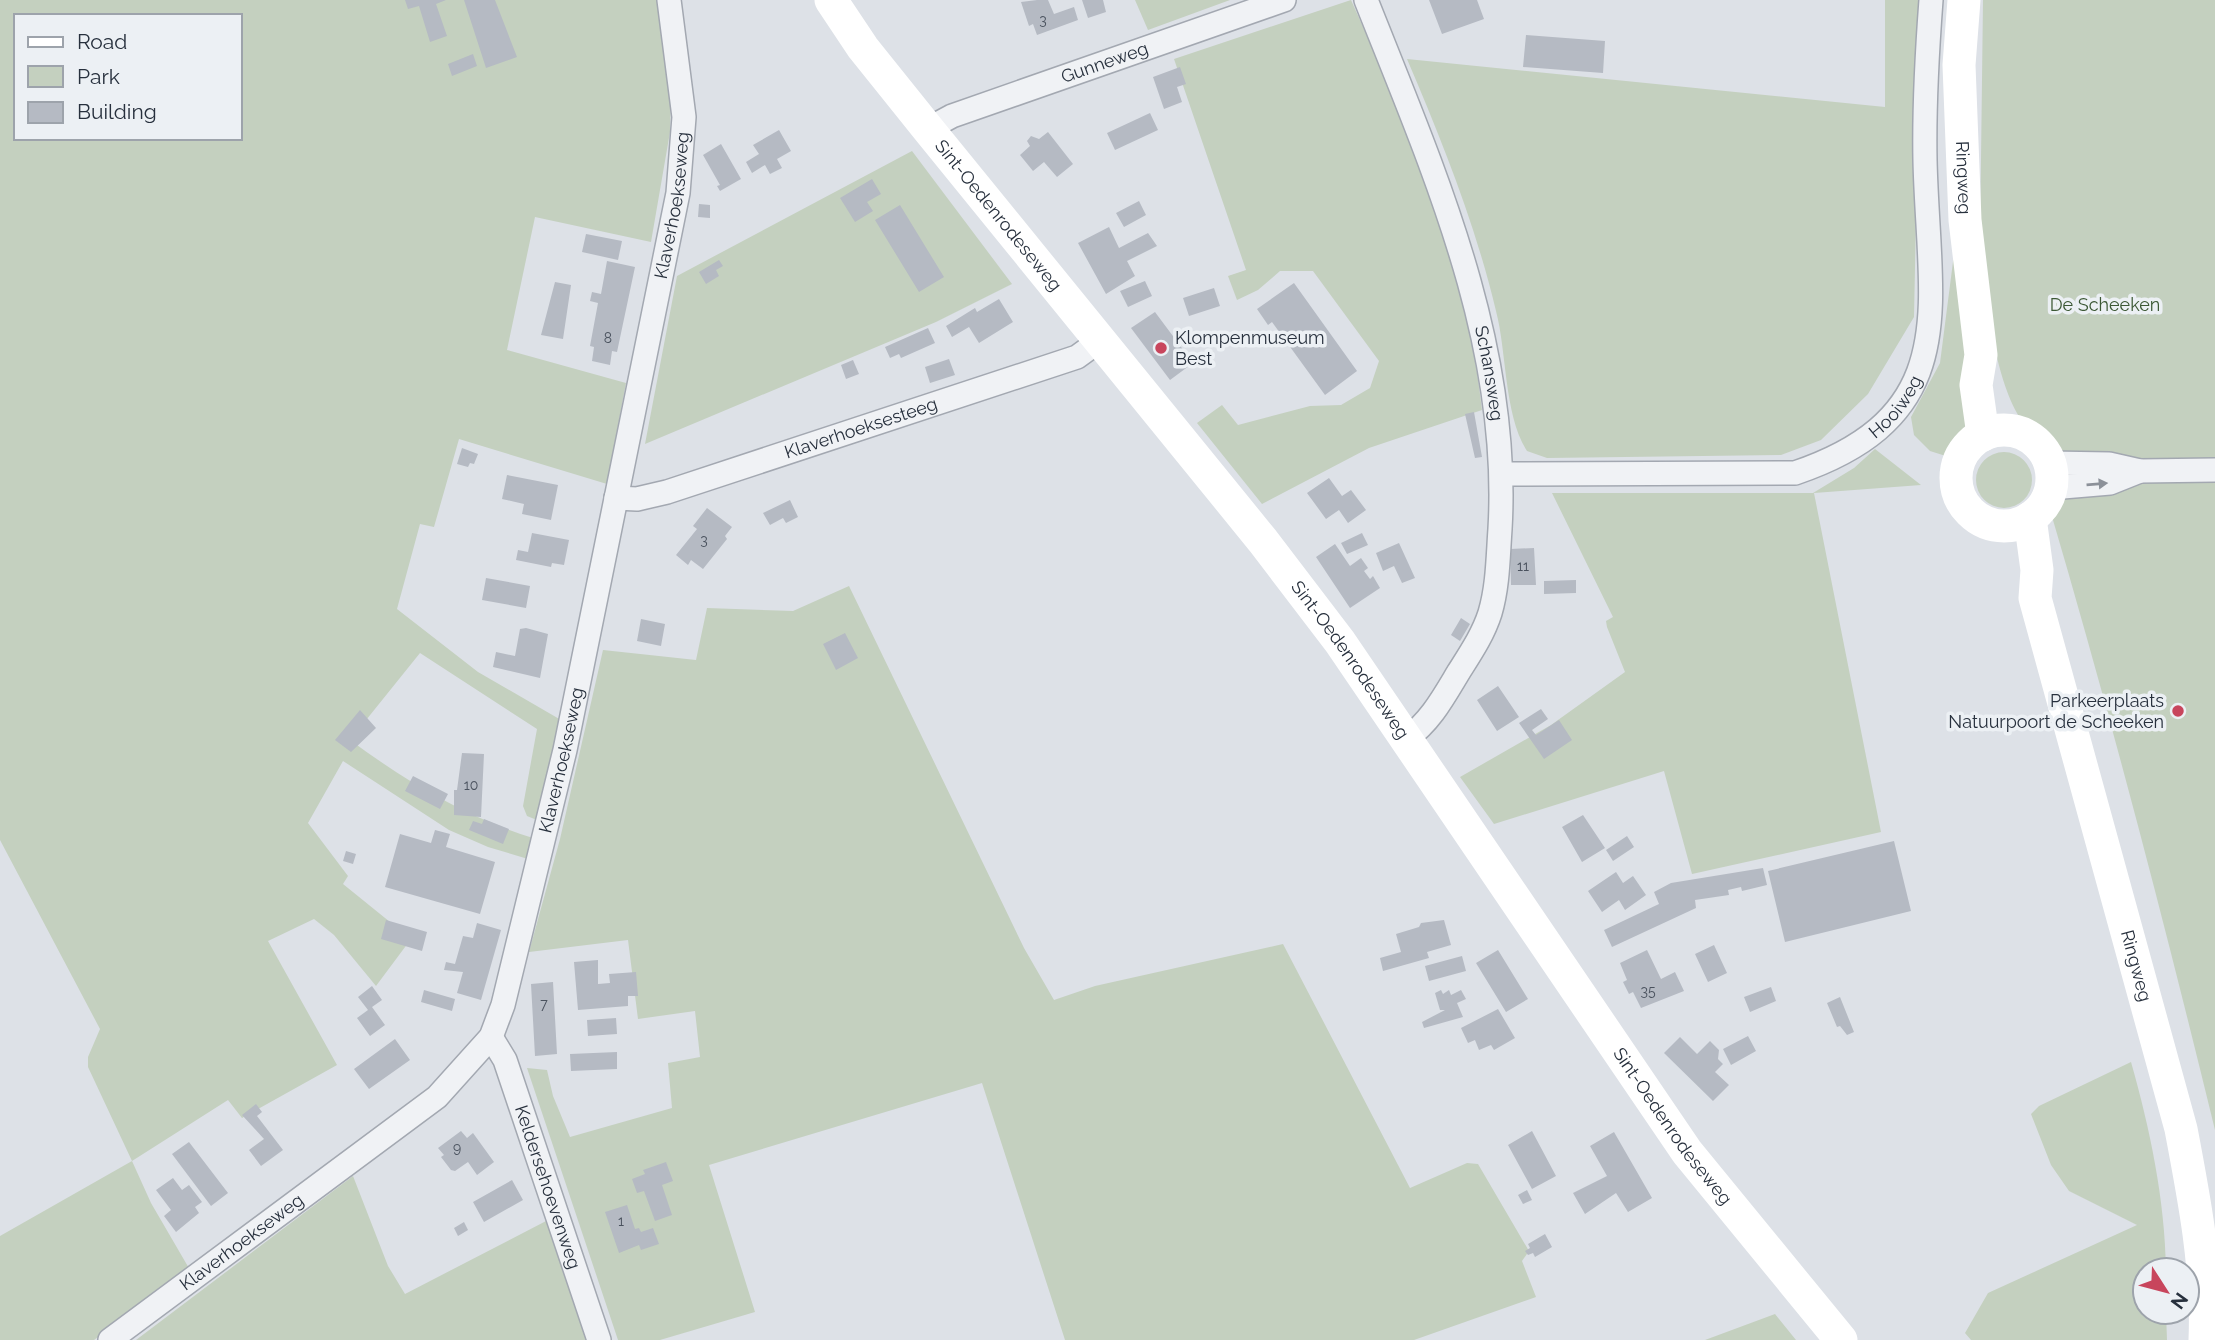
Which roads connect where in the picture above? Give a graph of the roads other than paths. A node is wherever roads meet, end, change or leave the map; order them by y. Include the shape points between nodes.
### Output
1 (669, 0) edge
2 (831, 0) edge
3 (1284, 0) edge
4 (1366, 0) edge
5 (1931, 0) edge
6 (1964, 0) edge
7 (928, 129) junction
8 (1099, 341) junction
9 (1994, 432) junction
10 (2215, 470) edge
11 (1503, 474) junction
12 (2050, 476) junction
13 (617, 498) junction
14 (2017, 522) junction
15 (1406, 738) junction
16 (491, 1038) junction
17 (110, 1340) edge
18 (599, 1340) edge
19 (1841, 1340) edge
20 (2205, 1340) edge

1 - 13 street, Klaverhoekseweg via 684,150
2 - 7 street, Sint-Oedenrodeseweg
3 - 7 street, Gunneweg via 952,116
4 - 11 street, Schansweg via 1448,210 1474,291
5 - 11 street, Hooiweg via 1925,161 1932,318 1924,358 1912,386 1884,427 1834,460 1795,473
6 - 9 street, Ringweg via 1959,65 1965,220 1981,355 1976,386
7 - 8 street, Sint-Oedenrodeseweg
8 - 13 street, Klaverhoeksesteeg via 1077,358 680,488 637,499
8 - 15 street, Sint-Oedenrodeseweg via 1263,541
9 - 12 street via 2029,437 2046,453
9 - 14 street via 1962,454 1956,482 1966,508 1977,518
10 - 12 street via 2140,471 2109,464
11 - 15 street, Schansweg via 1490,612 1480,639 1433,713
12 - 14 street via 2046,501
13 - 16 street, Klaverhoekseweg via 565,750
14 - 20 street, Ringweg via 2037,570 2035,598 2181,1129 2194,1196
15 - 19 street, Sint-Oedenrodeseweg via 1687,1152
16 - 17 street, Klaverhoekseweg via 437,1097
16 - 18 street, Keldersehoevenweg via 505,1060

